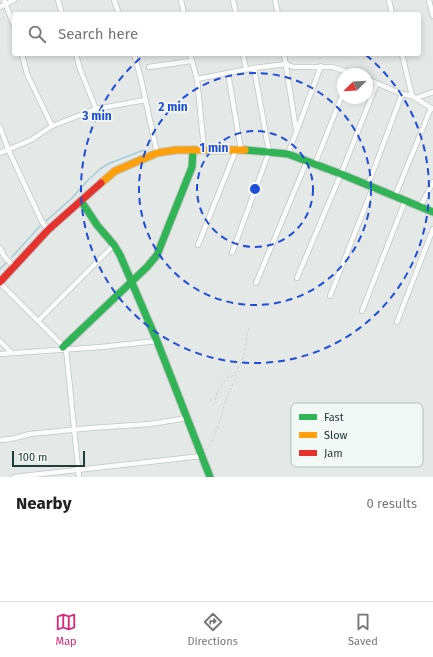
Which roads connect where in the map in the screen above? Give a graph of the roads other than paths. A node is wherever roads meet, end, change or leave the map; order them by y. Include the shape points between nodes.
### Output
1 (14, 0) edge
2 (58, 0) edge
3 (114, 0) edge
4 (234, 0) edge
5 (275, 0) edge
6 (389, 0) edge
7 (429, 0) edge
8 (181, 1) edge
9 (4, 2) edge
10 (0, 7) edge
11 (61, 12) edge
12 (118, 12) edge
13 (184, 12) edge
14 (236, 12) edge
15 (278, 12) edge
16 (392, 12) edge
17 (433, 16) edge
18 (12, 21) edge
19 (22, 56) edge
20 (77, 56) edge
21 (135, 56) edge
22 (190, 56) edge
23 (243, 56) edge
24 (284, 56) edge
25 (403, 56) edge
26 (191, 62) junction
27 (286, 64) junction
28 (321, 66) junction
29 (149, 67) dead end
30 (254, 68) junction
31 (337, 68) edge
32 (246, 69) junction
33 (228, 73) junction
34 (197, 79) junction
35 (373, 81) edge
36 (377, 83) junction
37 (433, 92) edge
38 (402, 94) junction
39 (414, 97) junction
40 (146, 100) junction
41 (339, 104) edge
42 (432, 108) edge
43 (96, 109) junction
44 (52, 126) junction
45 (0, 127) edge
46 (297, 130) junction
47 (8, 149) junction
48 (204, 149) junction
49 (194, 150) junction
50 (238, 150) junction
51 (269, 152) junction
52 (0, 153) edge
53 (157, 153) junction
54 (288, 154) junction
55 (307, 161) junction
56 (315, 164) junction
57 (341, 174) junction
58 (433, 182) edge
59 (371, 186) junction
60 (395, 196) junction
61 (81, 201) junction
62 (406, 201) junction
63 (420, 206) junction
64 (433, 212) edge
65 (433, 229) edge
66 (48, 230) junction
67 (114, 245) junction
68 (198, 245) dead end
69 (0, 248) edge
70 (232, 253) dead end
71 (13, 266) junction
72 (297, 278) dead end
73 (0, 282) edge
74 (131, 282) junction
75 (256, 283) dead end
76 (330, 296) dead end
77 (362, 310) dead end
78 (38, 321) junction
79 (397, 322) dead end
80 (0, 341) edge
81 (157, 341) junction
82 (64, 348) junction
83 (12, 353) junction
84 (0, 354) edge
85 (188, 418) junction
86 (74, 430) junction
87 (0, 440) edge
88 (202, 456) junction
89 (78, 470) junction
90 (14, 477) edge
91 (79, 477) edge
92 (210, 477) edge

1 - 9 street
2 - 11 street
3 - 12 street
4 - 14 street
5 - 15 street
6 - 16 street
7 - 17 street
8 - 13 street
9 - 10 street
9 - 18 street
19 - 44 street via 27,74
20 - 43 street
21 - 40 street
22 - 26 street
23 - 32 street
24 - 27 street
25 - 39 street
26 - 29 street
26 - 34 street
27 - 28 street
27 - 30 street
27 - 46 street
28 - 31 street
28 - 46 street
30 - 32 street
30 - 51 street
32 - 33 street
33 - 34 street
33 - 50 street
34 - 48 street
35 - 36 street
36 - 38 street
36 - 57 street
37 - 39 street
38 - 39 street
38 - 59 street
39 - 42 street
40 - 43 street
40 - 53 street
41 - 56 street
42 - 60 street
43 - 44 street
44 - 47 street via 31,140
45 - 47 street
46 - 54 street
47 - 52 street
47 - 66 street
48 - 49 street
48 - 50 street
49 - 53 street
49 - 74 street via 192,167 157,255
50 - 51 street
50 - 68 street
51 - 54 street
51 - 70 street
53 - 61 street via 115,171
54 - 55 street
55 - 56 street
55 - 75 street
56 - 57 street
57 - 59 street
57 - 72 street
58 - 63 street
59 - 60 street
59 - 76 street
60 - 62 street
61 - 66 street
61 - 67 street
62 - 63 street
62 - 77 street
63 - 64 street
65 - 79 street
66 - 71 street
67 - 74 street
67 - 78 street
69 - 71 street
71 - 73 street
73 - 78 street
74 - 81 street
74 - 82 street
78 - 82 street
80 - 83 street
81 - 82 street
81 - 85 street
82 - 83 street
82 - 86 street
83 - 84 street
85 - 86 street
85 - 88 street
86 - 87 street
86 - 89 street
88 - 89 street
88 - 92 street
89 - 90 street
89 - 91 street

